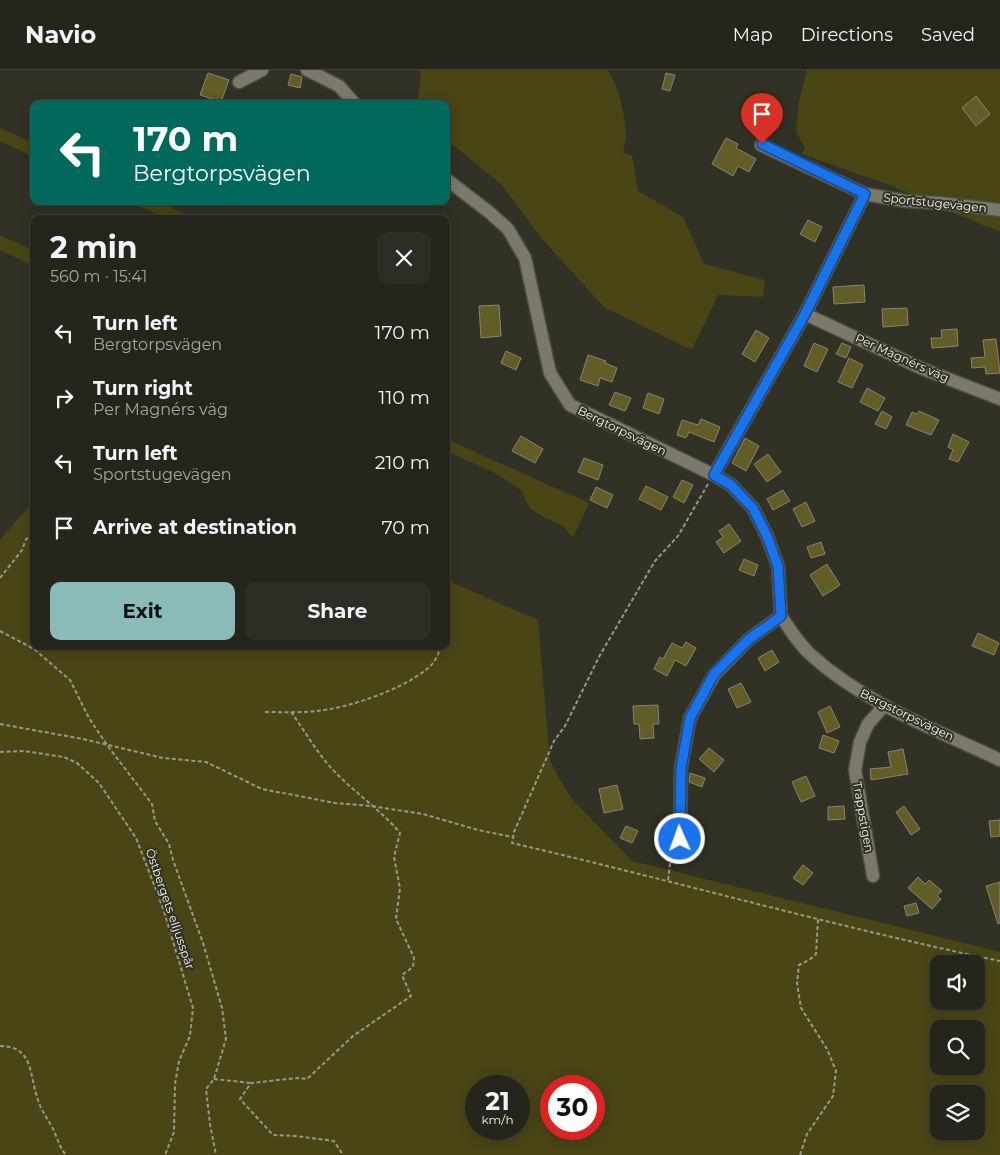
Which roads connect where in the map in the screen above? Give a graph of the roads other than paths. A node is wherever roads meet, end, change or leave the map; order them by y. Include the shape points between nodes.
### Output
1 (262, 70) edge
2 (306, 70) edge
3 (239, 82) dead end
4 (351, 100) edge
5 (762, 144) dead end
6 (450, 182) edge
7 (865, 194) junction
8 (1000, 210) edge
9 (805, 314) junction
10 (1000, 399) edge
11 (714, 475) junction
12 (781, 616) junction
13 (884, 706) junction
14 (1000, 760) edge
15 (680, 839) road end
16 (873, 876) dead end

1 - 3 street
2 - 4 street via 339,86
5 - 7 street, Sportstugevägen
6 - 11 street, Bergtorpsvägen via 508,229 525,258 550,373 570,405
7 - 8 street, Sportstugevägen
7 - 9 street
9 - 10 street, Per Magnérs väg via 923,369
9 - 11 street
11 - 12 street, Bergtorpsvägen via 731,485 753,508 767,536 778,566
12 - 13 street, Bergstorpsvägen via 810,654 851,687
12 - 15 street via 748,640 714,674 690,718 681,768
13 - 14 street, Bergstorpsvägen
13 - 16 street, Trappstigen via 868,724 854,770

